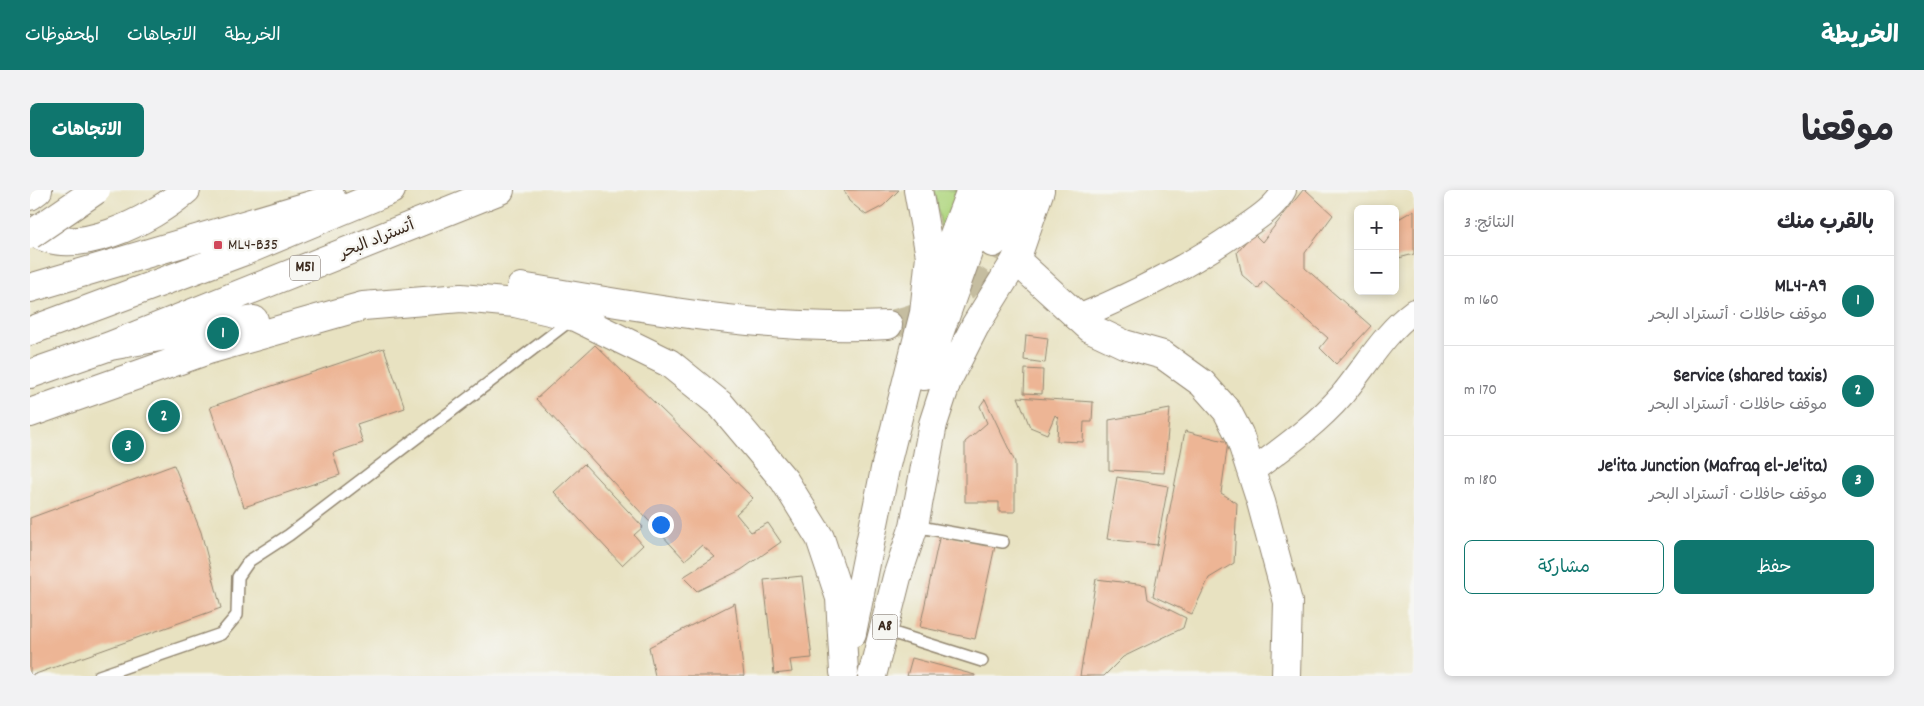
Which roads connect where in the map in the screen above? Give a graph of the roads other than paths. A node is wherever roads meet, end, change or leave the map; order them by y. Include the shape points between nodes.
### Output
1 (38, 190) edge
2 (96, 190) edge
3 (186, 190) edge
4 (500, 190) edge
5 (918, 190) edge
6 (971, 190) edge
7 (990, 190) edge
8 (1014, 190) edge
9 (1040, 190) edge
10 (1284, 190) edge
11 (383, 194) edge
12 (30, 196) edge
13 (30, 229) edge
14 (30, 235) edge
15 (993, 243) tunnel mouth
16 (1016, 260) junction
17 (30, 288) edge
18 (363, 306) junction
19 (1414, 311) edge
20 (924, 313) junction
21 (575, 317) junction
22 (1076, 318) junction
23 (888, 325) tunnel mouth
24 (30, 331) edge
25 (110, 346) junction
26 (30, 374) edge
27 (30, 413) edge
28 (1251, 472) junction
29 (914, 526) junction
30 (1003, 542) dead end
31 (897, 577) junction
32 (884, 630) junction
33 (982, 661) dead end
34 (844, 674) edge
35 (99, 676) edge
36 (872, 676) edge
37 (1286, 676) edge

1 - 12 main road
2 - 14 main road, bridge
3 - 13 main road via 161,210 138,222 82,241 42,237
4 - 25 main road, أتستراد البحر / M51
5 - 20 main road via 930,256
6 - 20 main road
7 - 31 main road via 923,381 896,522
8 - 15 main road
9 - 16 main road
10 - 22 street via 1276,203 1262,214 1192,262 1130,295
11 - 17 main road via 329,199
11 - 24 main road, M51 via 245,251
16 - 22 main road
16 - 29 main road via 971,333 947,381 922,472
18 - 21 main road via 461,298 515,303
18 - 23 main road via 458,285 510,285 703,317 852,327
18 - 25 main road via 241,322
18 - 27 main road via 208,350
19 - 28 street via 1393,327 1314,423
20 - 34 main road via 885,469
21 - 34 main road via 668,363 721,405 784,480 820,538 840,598
21 - 35 lane via 297,529 249,561 238,578 237,615 221,634
22 - 28 main road via 1107,338 1163,355 1202,383 1227,411 1239,434
25 - 26 main road, أتستراد البحر / M51
28 - 37 main road via 1288,602
29 - 30 lane
29 - 31 main road
31 - 32 main road, A8
32 - 33 lane
32 - 36 main road, A8

